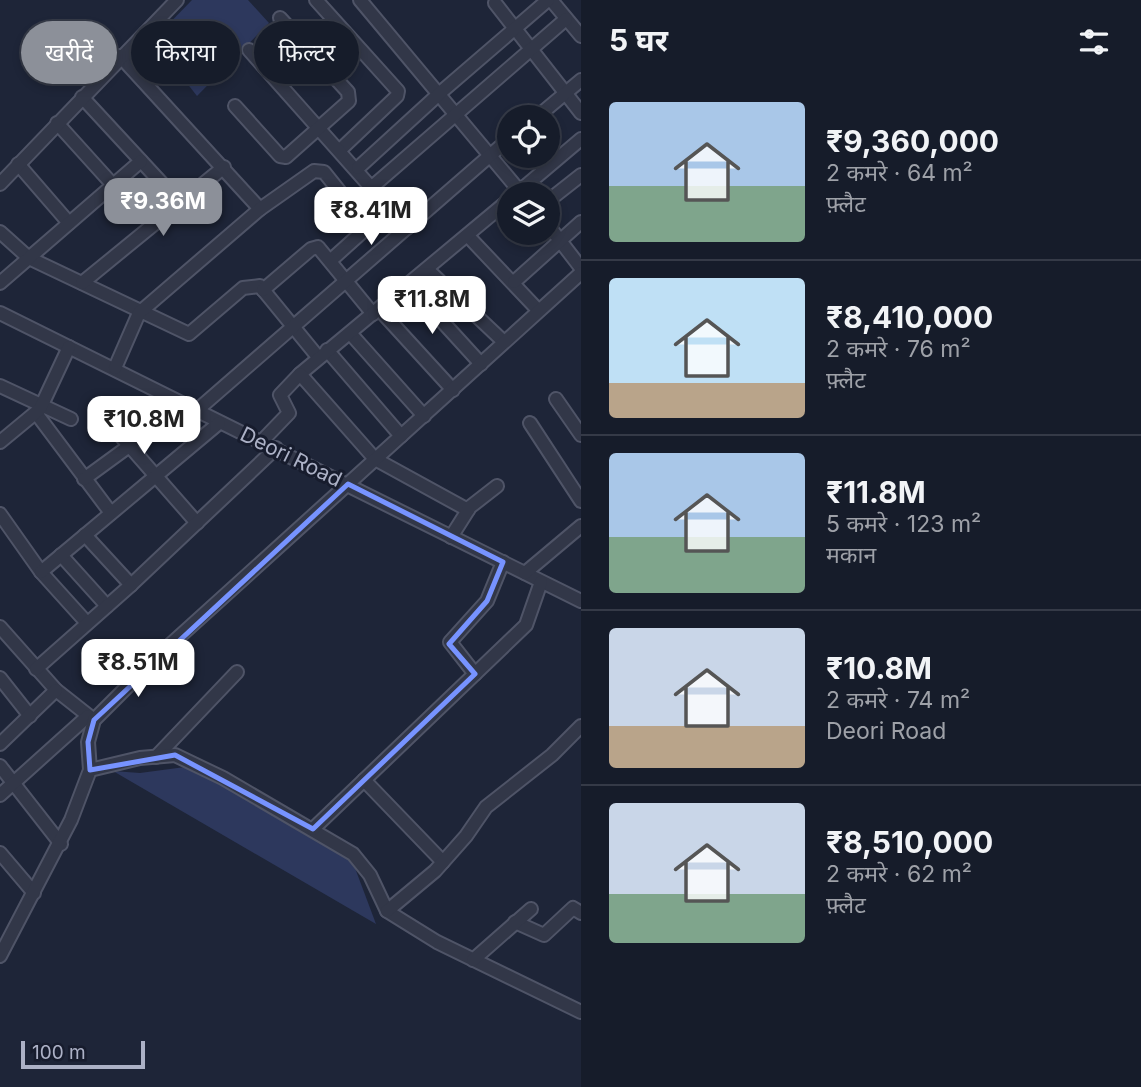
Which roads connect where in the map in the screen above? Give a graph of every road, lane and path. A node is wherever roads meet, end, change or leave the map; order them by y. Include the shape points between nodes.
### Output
1 (177, 0) edge
2 (316, 0) edge
3 (360, 0) edge
4 (550, 0) edge
5 (495, 3) dead end
6 (280, 18) dead end
7 (566, 19) junction
8 (515, 29) junction
9 (581, 36) edge
10 (250, 50) dead end
11 (531, 50) junction
12 (120, 56) junction
13 (581, 80) edge
14 (440, 93) junction
15 (566, 93) junction
16 (82, 97) junction
17 (552, 105) edge
18 (235, 106) dead end
19 (581, 113) edge
20 (457, 115) junction
21 (57, 123) junction
22 (320, 127) junction
23 (581, 139) edge
24 (497, 148) edge
25 (340, 150) junction
26 (488, 155) junction
27 (141, 161) junction
28 (18, 164) junction
29 (224, 167) junction
30 (358, 169) junction
31 (581, 175) edge
32 (508, 182) edge
33 (532, 182) edge
34 (0, 184) edge
35 (113, 185) junction
36 (372, 187) junction
37 (560, 192) edge
38 (180, 203) junction
39 (390, 207) junction
40 (260, 209) junction
41 (497, 212) edge
42 (581, 222) edge
43 (69, 223) junction
44 (368, 227) junction
45 (407, 228) junction
46 (0, 232) edge
47 (468, 236) junction
48 (560, 241) edge
49 (560, 243) edge
50 (556, 245) edge
51 (29, 258) junction
52 (330, 261) junction
53 (429, 270) junction
54 (581, 270) edge
55 (345, 280) junction
56 (514, 282) junction
57 (0, 283) edge
58 (82, 283) junction
59 (409, 285) junction
60 (263, 290) junction
61 (538, 310) junction
62 (376, 312) junction
63 (0, 313) edge
64 (139, 313) junction
65 (292, 326) junction
66 (350, 333) junction
67 (504, 342) junction
68 (69, 347) junction
69 (322, 354) junction
70 (481, 364) junction
71 (115, 368) junction
72 (300, 374) junction
73 (0, 386) edge
74 (453, 390) junction
75 (556, 399) dead end
76 (39, 409) junction
77 (190, 409) junction
78 (99, 410) dead end
79 (424, 416) junction
80 (71, 419) dead end
81 (219, 423) junction
82 (530, 423) dead end
83 (581, 435) edge
84 (401, 436) junction
85 (1, 439) edge
86 (262, 441) junction
87 (130, 446) junction
88 (276, 448) junction
89 (375, 459) junction
90 (156, 475) junction
91 (84, 479) junction
92 (348, 484) junction
93 (497, 486) dead end
94 (581, 501) edge
95 (468, 510) junction
96 (111, 513) junction
97 (0, 514) edge
98 (197, 523) junction
99 (578, 533) edge
100 (85, 535) junction
101 (451, 537) junction
102 (61, 555) junction
103 (503, 562) junction
104 (40, 572) junction
105 (525, 573) junction
106 (541, 582) junction
107 (131, 585) junction
108 (581, 601) edge
109 (107, 606) junction
110 (88, 623) junction
111 (1, 631) edge
112 (36, 669) junction
113 (237, 672) dead end
114 (475, 674) junction
115 (0, 678) edge
116 (56, 691) junction
117 (30, 716) junction
118 (91, 718) junction
119 (581, 726) edge
120 (0, 744) edge
121 (156, 757) junction
122 (0, 766) edge
123 (90, 770) junction
124 (365, 780) junction
125 (14, 784) junction
126 (0, 795) edge
127 (313, 829) junction
128 (61, 844) junction
129 (0, 853) edge
130 (443, 862) junction
131 (34, 893) junction
132 (531, 909) dead end
133 (387, 911) junction
134 (581, 913) edge
135 (515, 922) junction
136 (2, 948) edge
137 (473, 960) junction
138 (580, 1008) edge

1 - 12 street
2 - 25 street via 398,91
3 - 14 street
4 - 7 street
4 - 8 street
5 - 8 street
6 - 22 street via 350,96
7 - 9 street
7 - 11 street
8 - 11 street
8 - 14 street
10 - 22 street
11 - 15 street
11 - 20 street
12 - 16 street
12 - 29 street
13 - 15 street
14 - 20 street
14 - 30 street
15 - 17 street
15 - 19 street
16 - 21 street
16 - 27 street
18 - 22 street via 283,158
20 - 26 street
20 - 36 street
21 - 28 street
21 - 35 street
22 - 25 street
23 - 33 street
24 - 26 street
25 - 30 street
26 - 32 street
26 - 45 street
27 - 35 street
27 - 38 street
28 - 34 street
28 - 43 street
29 - 38 street
29 - 40 street
30 - 36 street
31 - 37 street
35 - 43 street
36 - 39 street
38 - 58 street
39 - 44 street
39 - 45 street
40 - 44 street via 320,171
40 - 64 street
41 - 47 street
42 - 48 street
43 - 51 street
44 - 52 street
45 - 55 street
46 - 51 street
47 - 53 street
47 - 56 street
49 - 54 street
50 - 56 street
51 - 57 street
51 - 58 street
52 - 55 street
52 - 60 street via 314,247
53 - 59 street
53 - 67 street
54 - 61 street
55 - 62 street
55 - 65 street
56 - 61 street
58 - 64 street
59 - 62 street
59 - 70 street
60 - 64 street via 255,285 243,288 189,334
60 - 65 street
61 - 67 street
62 - 66 street
62 - 74 street
63 - 68 street, Deori Road
64 - 71 street
65 - 69 street
65 - 77 street
66 - 69 street
66 - 79 street
67 - 70 street
68 - 71 street, Deori Road
68 - 76 street
69 - 72 street
69 - 84 street
70 - 74 street
71 - 77 street, Deori Road
72 - 86 street via 280,395 289,413
72 - 89 street
73 - 76 street
74 - 79 street
75 - 83 street
76 - 80 street
76 - 85 street
76 - 91 street
77 - 81 street, Deori Road
77 - 87 street
78 - 87 street
79 - 84 street
81 - 86 street, Deori Road
81 - 90 street
82 - 94 street
84 - 89 street
86 - 88 street, Deori Road
87 - 90 street
87 - 91 street
88 - 92 street, Deori Road
88 - 98 street
89 - 92 street
89 - 95 street
90 - 96 street
90 - 98 street
91 - 96 street
92 - 101 street, Deori Road
92 - 118 street
93 - 95 street
95 - 101 street
96 - 100 street
97 - 104 street
98 - 107 street
99 - 105 street
100 - 102 street
100 - 107 street
101 - 103 street, Deori Road
102 - 104 street
102 - 109 street
103 - 105 street, Deori Road
103 - 114 street via 487,601 450,642
104 - 110 street
105 - 106 street, Deori Road
106 - 108 street, Deori Road
106 - 114 street via 526,625
107 - 109 street
109 - 110 street
110 - 112 street
111 - 112 street
112 - 116 street
113 - 121 street
114 - 124 street
115 - 117 street
116 - 117 street
116 - 118 street
117 - 120 street
118 - 123 street
118 - 125 street
119 - 130 street via 486,807
121 - 123 street
121 - 127 street via 175,755
122 - 125 street
123 - 128 street
124 - 127 street
124 - 130 street
125 - 126 street
125 - 128 street
127 - 133 street via 362,863
128 - 131 street
129 - 131 street
130 - 133 street
131 - 136 street
132 - 135 street
133 - 137 street
134 - 135 street via 573,908 544,934
135 - 137 street
137 - 138 street

